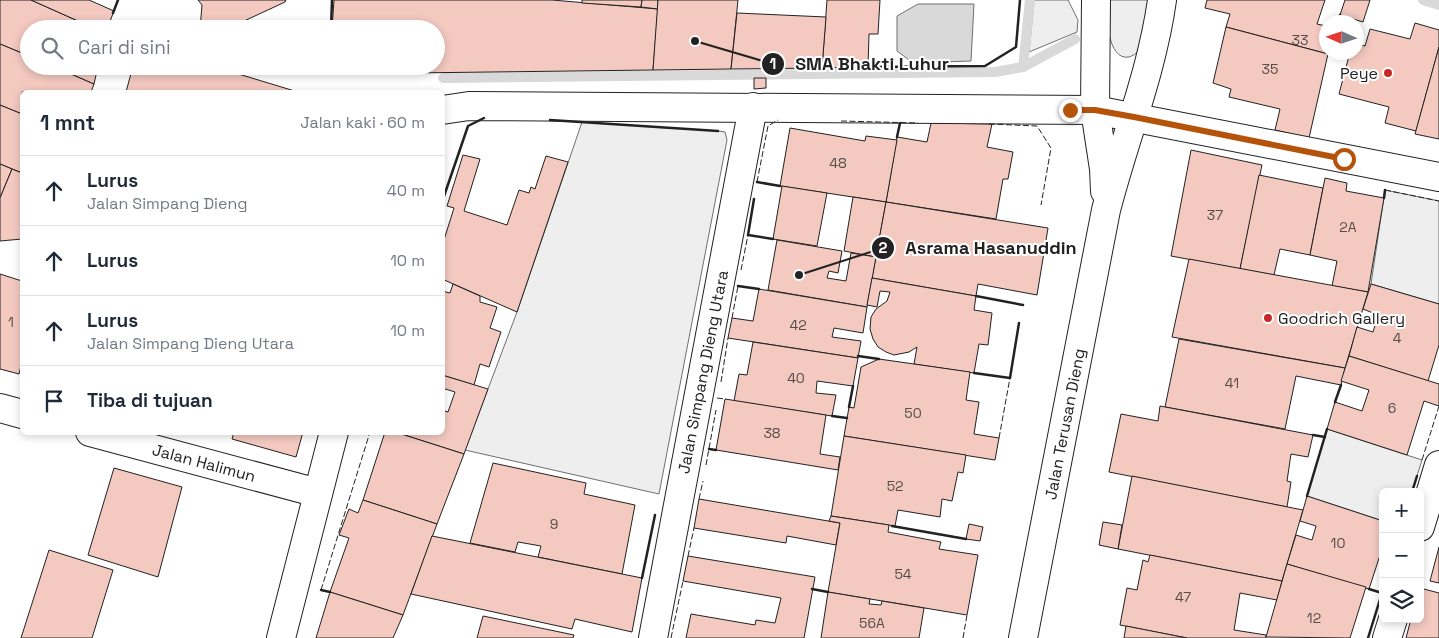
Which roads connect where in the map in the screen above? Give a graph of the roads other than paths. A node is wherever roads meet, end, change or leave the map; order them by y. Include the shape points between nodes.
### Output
1 (1096, 0) edge
2 (1162, 0) edge
3 (753, 107) junction
4 (445, 110) edge
5 (1095, 110) junction
6 (1134, 117) junction
7 (1439, 177) edge
8 (1106, 210) junction
9 (0, 408) edge
10 (20, 413) edge
11 (101, 435) edge
12 (333, 435) edge
13 (1439, 465) edge
14 (318, 493) junction
15 (1424, 514) edge
16 (1391, 623) edge
17 (281, 638) edge
18 (653, 638) edge
19 (1023, 638) edge
20 (1387, 638) edge

1 - 5 street, Jalan Terusan Dieng
2 - 6 street, Jalan Terusan Dieng
3 - 4 street via 469,106
3 - 5 street
3 - 18 street, Jalan Simpang Dieng Utara
5 - 6 street
5 - 8 street, Jalan Terusan Dieng
6 - 7 street
6 - 8 street, Jalan Terusan Dieng
8 - 19 street, Jalan Terusan Dieng
9 - 10 street
11 - 14 street, Jalan Halimun
12 - 14 street
13 - 15 street
14 - 17 street
16 - 20 street

